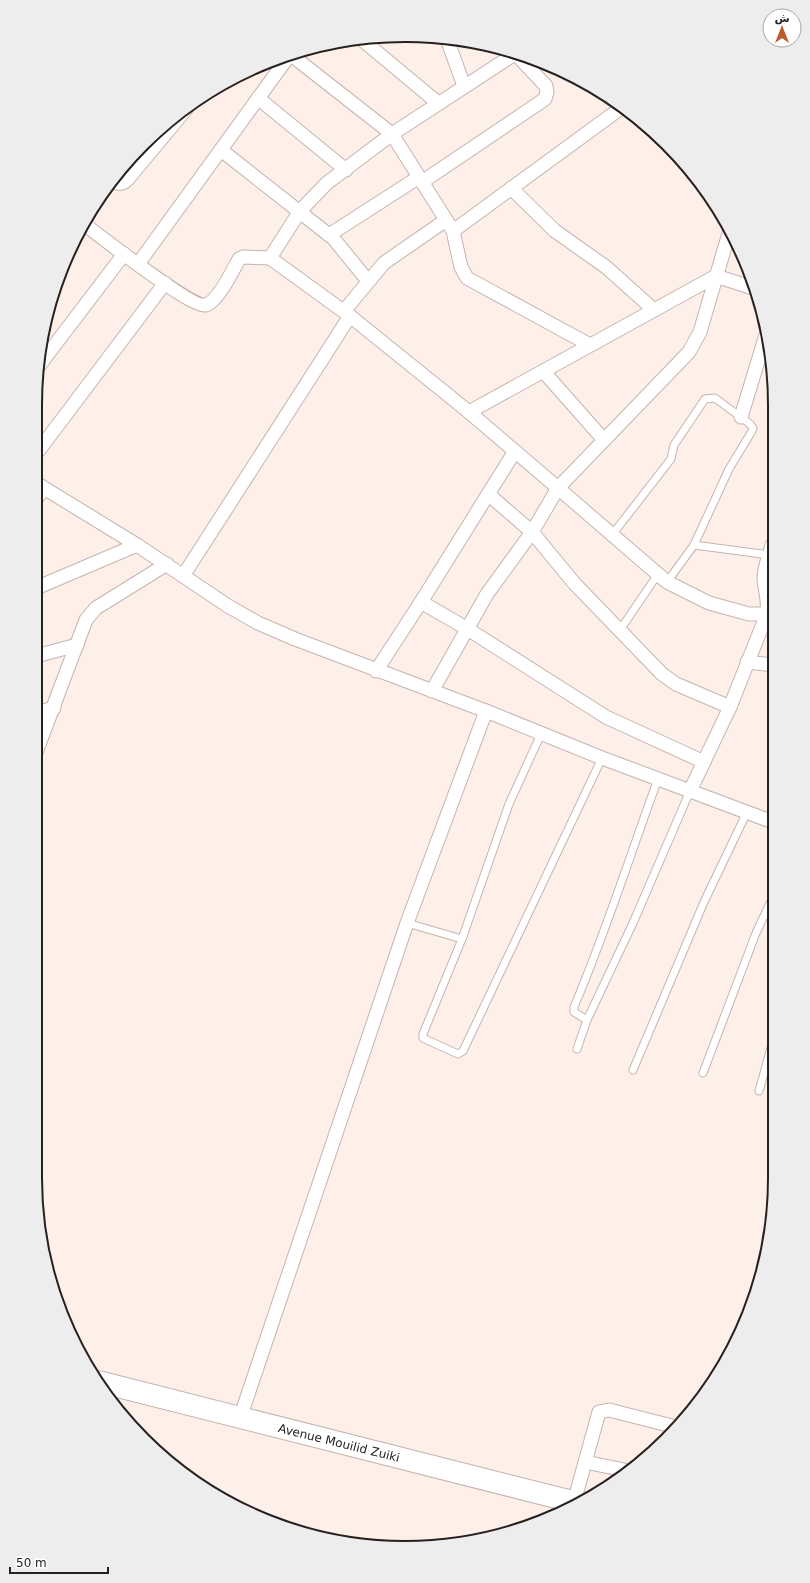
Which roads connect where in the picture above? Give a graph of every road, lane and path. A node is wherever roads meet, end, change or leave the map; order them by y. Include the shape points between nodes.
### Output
1 (370, 44) edge
2 (449, 45) edge
3 (509, 57) edge
4 (297, 58) edge
5 (523, 61) edge
6 (285, 62) edge
7 (464, 86) junction
8 (258, 98) junction
9 (438, 103) junction
10 (617, 111) edge
11 (169, 129) edge
12 (392, 134) junction
13 (221, 150) junction
14 (346, 170) junction
15 (420, 180) junction
16 (117, 184) edge
17 (511, 188) junction
18 (300, 211) junction
19 (450, 225) junction
20 (88, 227) edge
21 (329, 235) junction
22 (727, 238) edge
23 (124, 254) junction
24 (270, 258) junction
25 (138, 264) junction
26 (716, 276) junction
27 (368, 281) junction
28 (165, 283) junction
29 (748, 287) edge
30 (654, 310) junction
31 (347, 314) junction
32 (590, 345) junction
33 (763, 345) edge
34 (45, 358) edge
35 (543, 371) junction
36 (470, 412) junction
37 (741, 417) junction
38 (604, 440) junction
39 (42, 446) edge
40 (515, 451) junction
41 (42, 488) edge
42 (558, 488) junction
43 (488, 494) junction
44 (532, 532) junction
45 (612, 536) junction
46 (137, 545) junction
47 (694, 545) junction
48 (768, 550) edge
49 (768, 558) edge
50 (167, 564) junction
51 (183, 576) junction
52 (662, 578) junction
53 (768, 580) edge
54 (42, 585) edge
55 (421, 602) junction
56 (768, 606) edge
57 (767, 614) junction
58 (466, 628) junction
59 (620, 630) junction
60 (77, 645) junction
61 (42, 654) edge
62 (748, 662) junction
63 (768, 664) edge
64 (376, 671) junction
65 (432, 691) junction
66 (730, 706) junction
67 (54, 708) junction
68 (42, 711) edge
69 (486, 712) junction
70 (541, 734) junction
71 (42, 738) edge
72 (602, 758) junction
73 (704, 762) junction
74 (658, 779) junction
75 (690, 791) junction
76 (747, 812) junction
77 (768, 820) edge
78 (768, 908) edge
79 (407, 922) junction
80 (462, 939) junction
81 (587, 1020) junction
82 (576, 1049) dead end
83 (768, 1059) edge
84 (633, 1070) dead end
85 (703, 1073) dead end
86 (759, 1091) dead end
87 (106, 1383) edge
88 (240, 1418) junction
89 (670, 1426) edge
90 (585, 1462) junction
91 (621, 1469) edge
92 (577, 1497) edge
93 (570, 1502) edge

1 - 9 street
2 - 7 street
3 - 7 street
4 - 12 street
5 - 15 street via 546,86 545,98
6 - 8 street
7 - 9 street
8 - 13 street
8 - 14 street
9 - 12 street
10 - 17 street
11 - 16 street via 127,180 123,184
12 - 14 street
12 - 15 street
13 - 18 street
13 - 25 street
14 - 18 street via 328,183
15 - 19 street
15 - 21 street
17 - 19 street
17 - 30 street via 555,231 606,267
18 - 21 street
18 - 24 street
19 - 27 street via 384,263
19 - 32 street via 461,267 467,278
20 - 23 street
21 - 27 street
22 - 26 street
23 - 25 street
23 - 34 street
24 - 28 street via 239,259 213,301 205,305 196,304
24 - 31 street
25 - 28 street
26 - 29 street
26 - 30 street
26 - 38 street via 700,332 689,352
27 - 31 street
28 - 39 street
30 - 32 street
31 - 36 street
31 - 51 street
32 - 35 street
33 - 37 street
35 - 36 street
35 - 38 street
36 - 40 street
37 - 45 lane via 715,398 705,399 674,445 671,459
37 - 47 lane via 753,428 752,432 729,469
38 - 42 street
40 - 42 street
40 - 43 street
41 - 46 street
42 - 44 street
42 - 45 street
43 - 44 street
43 - 55 street
44 - 58 street
44 - 59 street via 574,583
45 - 52 street
46 - 50 street
46 - 54 street
47 - 48 lane
47 - 52 lane
49 - 53 street via 765,569
50 - 51 street
50 - 60 street via 96,608 86,620
51 - 64 street via 258,623
52 - 57 street via 709,603 749,614
52 - 59 lane
55 - 58 street
55 - 64 street
56 - 57 street
57 - 62 street
58 - 65 street
58 - 73 street via 606,717
59 - 66 street via 662,674 676,684
60 - 61 street
60 - 67 street
62 - 63 street
62 - 66 street
64 - 65 street
65 - 69 street
66 - 73 street
67 - 68 street
67 - 71 street
69 - 70 street
69 - 79 street
70 - 72 street
70 - 80 lane via 509,804
72 - 74 street
72 - 80 lane via 463,1051 458,1054 427,1040 423,1034
73 - 75 street
74 - 75 street
74 - 81 lane via 597,953 574,1007 577,1015
75 - 76 street
75 - 81 lane via 633,923
76 - 77 street
76 - 84 lane via 704,902
78 - 85 lane
79 - 80 lane
79 - 88 street
81 - 82 lane
83 - 86 lane
87 - 88 main road, Avenue Mouilid Zuiki
88 - 93 main road, Avenue Mouilid Zuiki
89 - 90 street via 609,1410 599,1412
90 - 91 street
90 - 92 street

